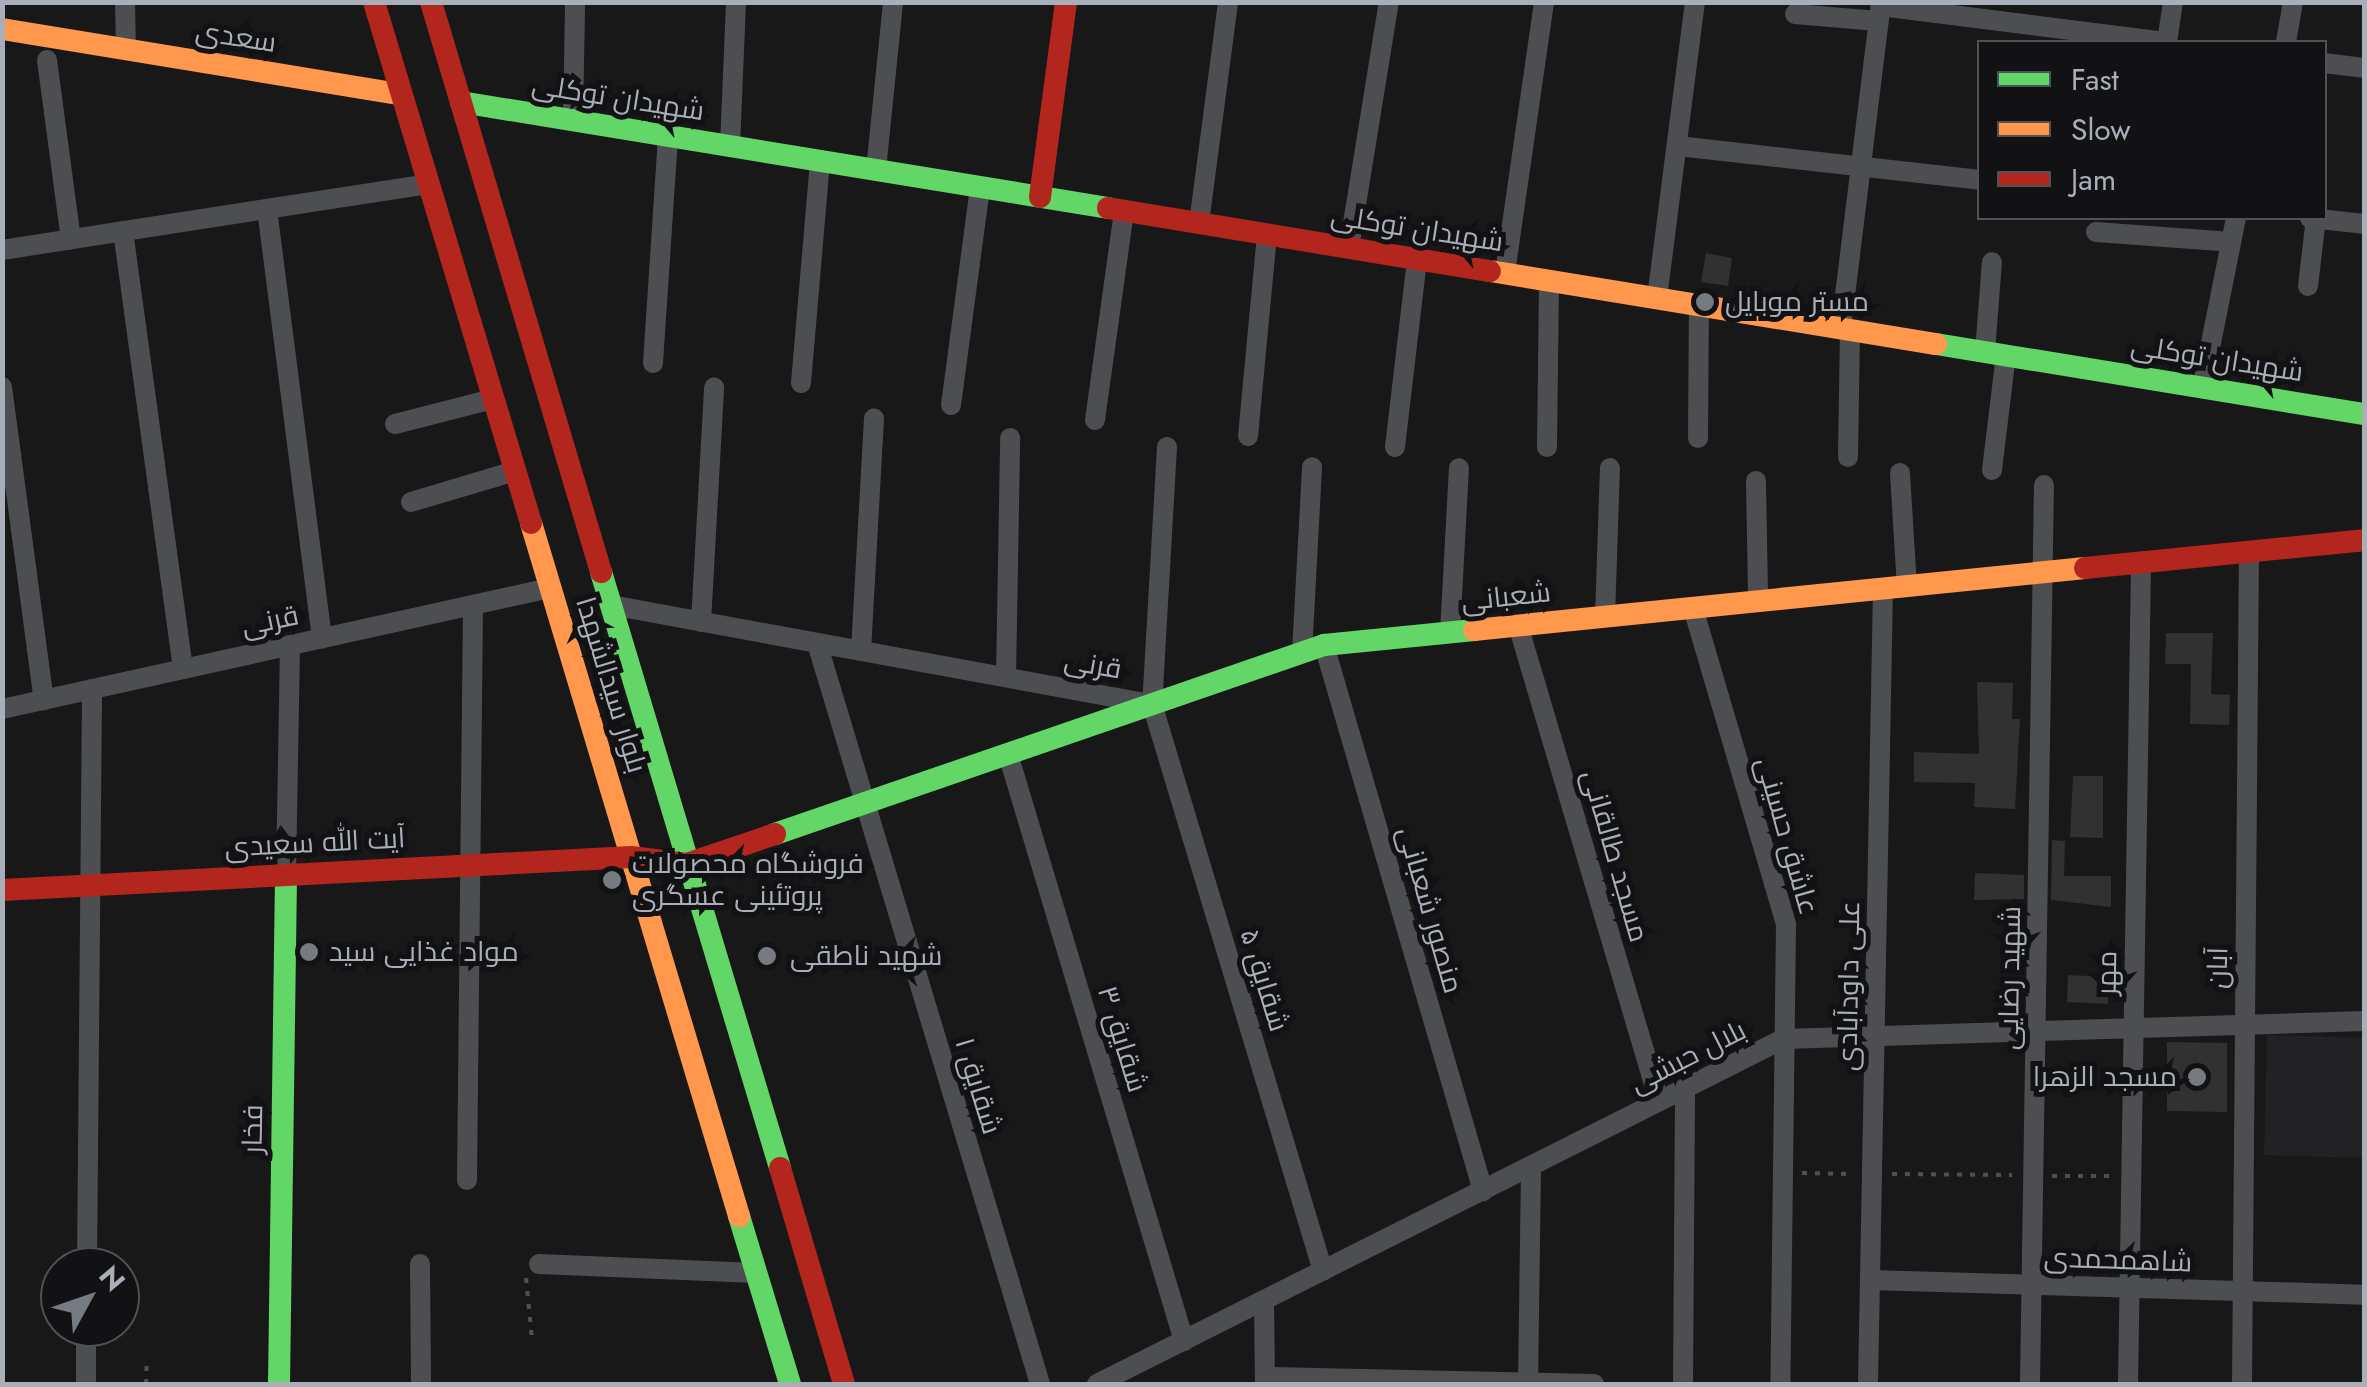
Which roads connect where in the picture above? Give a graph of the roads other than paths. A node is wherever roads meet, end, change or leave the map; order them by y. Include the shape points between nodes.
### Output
1 (126, 2) edge
2 (374, 2) edge
3 (431, 2) edge
4 (575, 2) edge
5 (736, 2) edge
6 (893, 2) edge
7 (1066, 2) edge
8 (1228, 2) edge
9 (1389, 2) edge
10 (1544, 2) edge
11 (1694, 2) edge
12 (2172, 2) edge
13 (2293, 2) edge
14 (1880, 10) edge
15 (2014, 13) edge
16 (1795, 14) dead end
17 (2, 29) edge
18 (2156, 40) edge
19 (2166, 40) edge
20 (2286, 40) edge
21 (126, 49) junction
22 (47, 60) dead end
23 (2327, 63) edge
24 (2364, 68) edge
25 (401, 94) junction
26 (461, 102) junction
27 (572, 121) junction
28 (668, 136) junction
29 (730, 146) junction
30 (1678, 146) junction
31 (820, 161) junction
32 (1861, 166) junction
33 (876, 170) junction
34 (1977, 180) edge
35 (428, 184) junction
36 (980, 187) junction
37 (1040, 197) junction
38 (267, 209) junction
39 (1124, 211) junction
40 (2236, 220) edge
41 (2313, 220) edge
42 (2327, 220) edge
43 (1199, 223) junction
44 (2364, 224) edge
45 (123, 232) junction
46 (2096, 232) dead end
47 (1268, 234) junction
48 (71, 240) junction
49 (2231, 242) junction
50 (1350, 248) junction
51 (2, 250) edge
52 (1418, 259) junction
53 (1992, 262) dead end
54 (1506, 274) junction
55 (1549, 280) junction
56 (2308, 286) dead end
57 (1656, 298) junction
58 (1699, 305) junction
59 (1846, 329) junction
60 (1995, 354) junction
61 (653, 363) dead end
62 (801, 384) dead end
63 (2, 387) edge
64 (714, 387) dead end
65 (2202, 388) junction
66 (493, 399) junction
67 (951, 405) dead end
68 (2364, 414) edge
69 (874, 418) dead end
70 (1095, 420) dead end
71 (395, 424) dead end
72 (1248, 436) dead end
73 (1010, 438) dead end
74 (1698, 438) dead end
75 (1167, 448) dead end
76 (1395, 448) dead end
77 (1546, 448) dead end
78 (1848, 457) dead end
79 (1312, 466) dead end
80 (1459, 468) dead end
81 (1610, 468) dead end
82 (1992, 470) dead end
83 (515, 471) junction
84 (1900, 473) dead end
85 (1756, 481) dead end
86 (2044, 485) dead end
87 (411, 502) dead end
88 (2364, 540) edge
89 (2249, 551) junction
90 (2141, 562) junction
91 (2044, 572) junction
92 (1895, 587) junction
93 (550, 588) junction
94 (1758, 601) junction
95 (473, 605) junction
96 (611, 605) junction
97 (1693, 608) junction
98 (1605, 616) junction
99 (701, 622) junction
100 (1518, 626) junction
101 (1450, 632) junction
102 (322, 638) junction
103 (817, 643) junction
104 (290, 645) junction
105 (1313, 649) junction
106 (861, 651) junction
107 (183, 669) junction
108 (1006, 678) junction
109 (92, 689) junction
110 (44, 700) junction
111 (1152, 704) junction
112 (2, 709) edge
113 (1008, 754) junction
114 (863, 804) junction
115 (631, 857) junction
116 (688, 864) junction
117 (472, 865) junction
118 (286, 875) junction
119 (90, 885) junction
120 (2, 890) edge
121 (2364, 1021) edge
122 (2244, 1024) junction
123 (2134, 1030) junction
124 (2036, 1031) junction
125 (1875, 1036) junction
126 (1783, 1040) junction
127 (1684, 1089) junction
128 (1660, 1102) junction
129 (1531, 1166) junction
130 (467, 1180) dead end
131 (1483, 1190) junction
132 (87, 1247) edge
133 (420, 1264) dead end
134 (539, 1264) road end
135 (1324, 1271) junction
136 (756, 1273) junction
137 (1870, 1280) junction
138 (2032, 1285) junction
139 (2130, 1288) junction
140 (2243, 1292) junction
141 (2364, 1295) edge
142 (1264, 1301) junction
143 (1184, 1341) junction
144 (86, 1347) edge
145 (1265, 1381) edge
146 (86, 1384) edge
147 (279, 1384) edge
148 (421, 1384) edge
149 (790, 1384) edge
150 (844, 1384) edge
151 (1040, 1384) edge
152 (1098, 1384) edge
153 (1528, 1384) edge
154 (1594, 1384) edge
155 (1684, 1384) edge
156 (1780, 1384) edge
157 (1868, 1384) edge
158 (2030, 1384) edge
159 (2128, 1384) edge
160 (2242, 1384) edge

1 - 21 street
2 - 25 street, بلوار سیدالشهدا
3 - 26 street, بلوار سیدالشهدا
4 - 27 street
5 - 29 street
6 - 33 street
7 - 37 street
8 - 43 street
9 - 50 street
10 - 54 street
11 - 30 street
12 - 19 street
13 - 20 street
14 - 15 street
14 - 16 street
14 - 32 street
15 - 18 street
17 - 21 street, سعدی
21 - 25 street, سعدی
22 - 48 street
23 - 24 street
25 - 35 street, بلوار سیدالشهدا
26 - 27 street, شهیدان توکلی
26 - 96 street, بلوار سیدالشهدا
27 - 28 street, شهیدان توکلی
28 - 29 street, شهیدان توکلی
28 - 61 street
29 - 31 street, شهیدان توکلی
30 - 32 street
30 - 57 street
31 - 33 street, شهیدان توکلی
31 - 62 street
32 - 34 street
32 - 59 street
33 - 36 street, شهیدان توکلی
35 - 38 street
35 - 66 street, بلوار سیدالشهدا
36 - 37 street, شهیدان توکلی
36 - 67 street
37 - 39 street, شهیدان توکلی
38 - 45 street
38 - 102 street
39 - 43 street, شهیدان توکلی
39 - 70 street
40 - 49 street
41 - 56 street
42 - 44 street
43 - 47 street, شهیدان توکلی
45 - 48 street
45 - 107 street
46 - 49 street
47 - 50 street, شهیدان توکلی
47 - 72 street
48 - 51 street
49 - 65 street
50 - 52 street, شهیدان توکلی
52 - 54 street, شهیدان توکلی
52 - 76 street
53 - 60 street
54 - 55 street, شهیدان توکلی
55 - 57 street, شهیدان توکلی
55 - 77 street
57 - 58 street, شهیدان توکلی
58 - 59 street, شهیدان توکلی
58 - 74 street
59 - 60 street, شهیدان توکلی
59 - 78 street
60 - 65 street, شهیدان توکلی
60 - 82 street
63 - 110 street
64 - 99 street
65 - 68 street, شهیدان توکلی
66 - 71 street
66 - 83 street, بلوار سیدالشهدا
69 - 106 street
73 - 108 street
75 - 111 street
79 - 105 street, منصور شعبانی
80 - 101 street
81 - 98 street
83 - 87 street
83 - 93 street, بلوار سیدالشهدا
84 - 92 street, علی داودآبادی
85 - 94 street
86 - 91 street, شهید رضایی
88 - 89 street, شعبانی
89 - 90 street, شعبانی
89 - 122 street, آبان
90 - 91 street, شعبانی
90 - 123 street, مهر
91 - 92 street, شعبانی
91 - 124 street, شهید رضایی
92 - 94 street, شعبانی
92 - 125 street, علی داودآبادی
93 - 95 street, قرنی
93 - 96 street
93 - 115 street, بلوار سیدالشهدا
94 - 97 street, شعبانی
95 - 102 street, قرنی
95 - 117 street
96 - 99 street, قرنی
96 - 116 street, بلوار سیدالشهدا
97 - 98 street, شعبانی
97 - 126 street, عاشق حسینی via 1786,925
98 - 100 street, شعبانی
99 - 103 street, قرنی
100 - 101 street, شعبانی
100 - 128 street, مسجد طالقانی
101 - 105 street, شعبانی
102 - 104 street, قرنی
103 - 106 street, قرنی
103 - 114 street, شقایق ۱
104 - 107 street, قرنی
104 - 118 street
105 - 111 street, شعبانی
105 - 131 street, منصور شعبانی
106 - 108 street, قرنی
107 - 109 street, قرنی
108 - 111 street, قرنی
109 - 110 street, قرنی
109 - 119 street
110 - 112 street, قرنی
111 - 113 street, شعبانی
111 - 135 street, شقایق ۵
113 - 114 street, شعبانی
113 - 143 street, شقایق ۳
114 - 116 street, شعبانی
114 - 151 street, شقایق ۱
115 - 116 street, آیت الله سعیدی
115 - 117 street, آیت الله سعیدی
115 - 136 street, بلوار سیدالشهدا
116 - 150 street, بلوار سیدالشهدا
117 - 118 street, آیت الله سعیدی
117 - 130 street
118 - 119 street, آیت الله سعیدی
118 - 147 street, فخار
119 - 120 street, آیت الله سعیدی
119 - 132 street
121 - 122 street, بلال حبشی
122 - 123 street, بلال حبشی
122 - 140 street, آبان
123 - 124 street, بلال حبشی
123 - 139 street, مهر
124 - 125 street, بلال حبشی
124 - 138 street, شهید رضایی
125 - 126 street, بلال حبشی
125 - 137 street, علی داودآبادی
126 - 127 street, بلال حبشی
126 - 156 street, عاشق حسینی
127 - 128 street, بلال حبشی
127 - 155 street
128 - 129 street, بلال حبشی
129 - 131 street, بلال حبشی
129 - 153 street
131 - 135 street, بلال حبشی
133 - 148 street
134 - 136 street
135 - 142 street, بلال حبشی
136 - 149 street, بلوار سیدالشهدا
137 - 138 street, شاهمحمدی
137 - 157 street, علی داودآبادی
138 - 139 street, شاهمحمدی
138 - 158 street, شهید رضایی
139 - 140 street, شاهمحمدی
139 - 159 street, مهر
140 - 141 street, شاهمحمدی
140 - 160 street, آبان
142 - 143 street, بلال حبشی
142 - 145 street
143 - 152 street, بلال حبشی
144 - 146 street
145 - 153 street
153 - 154 street

